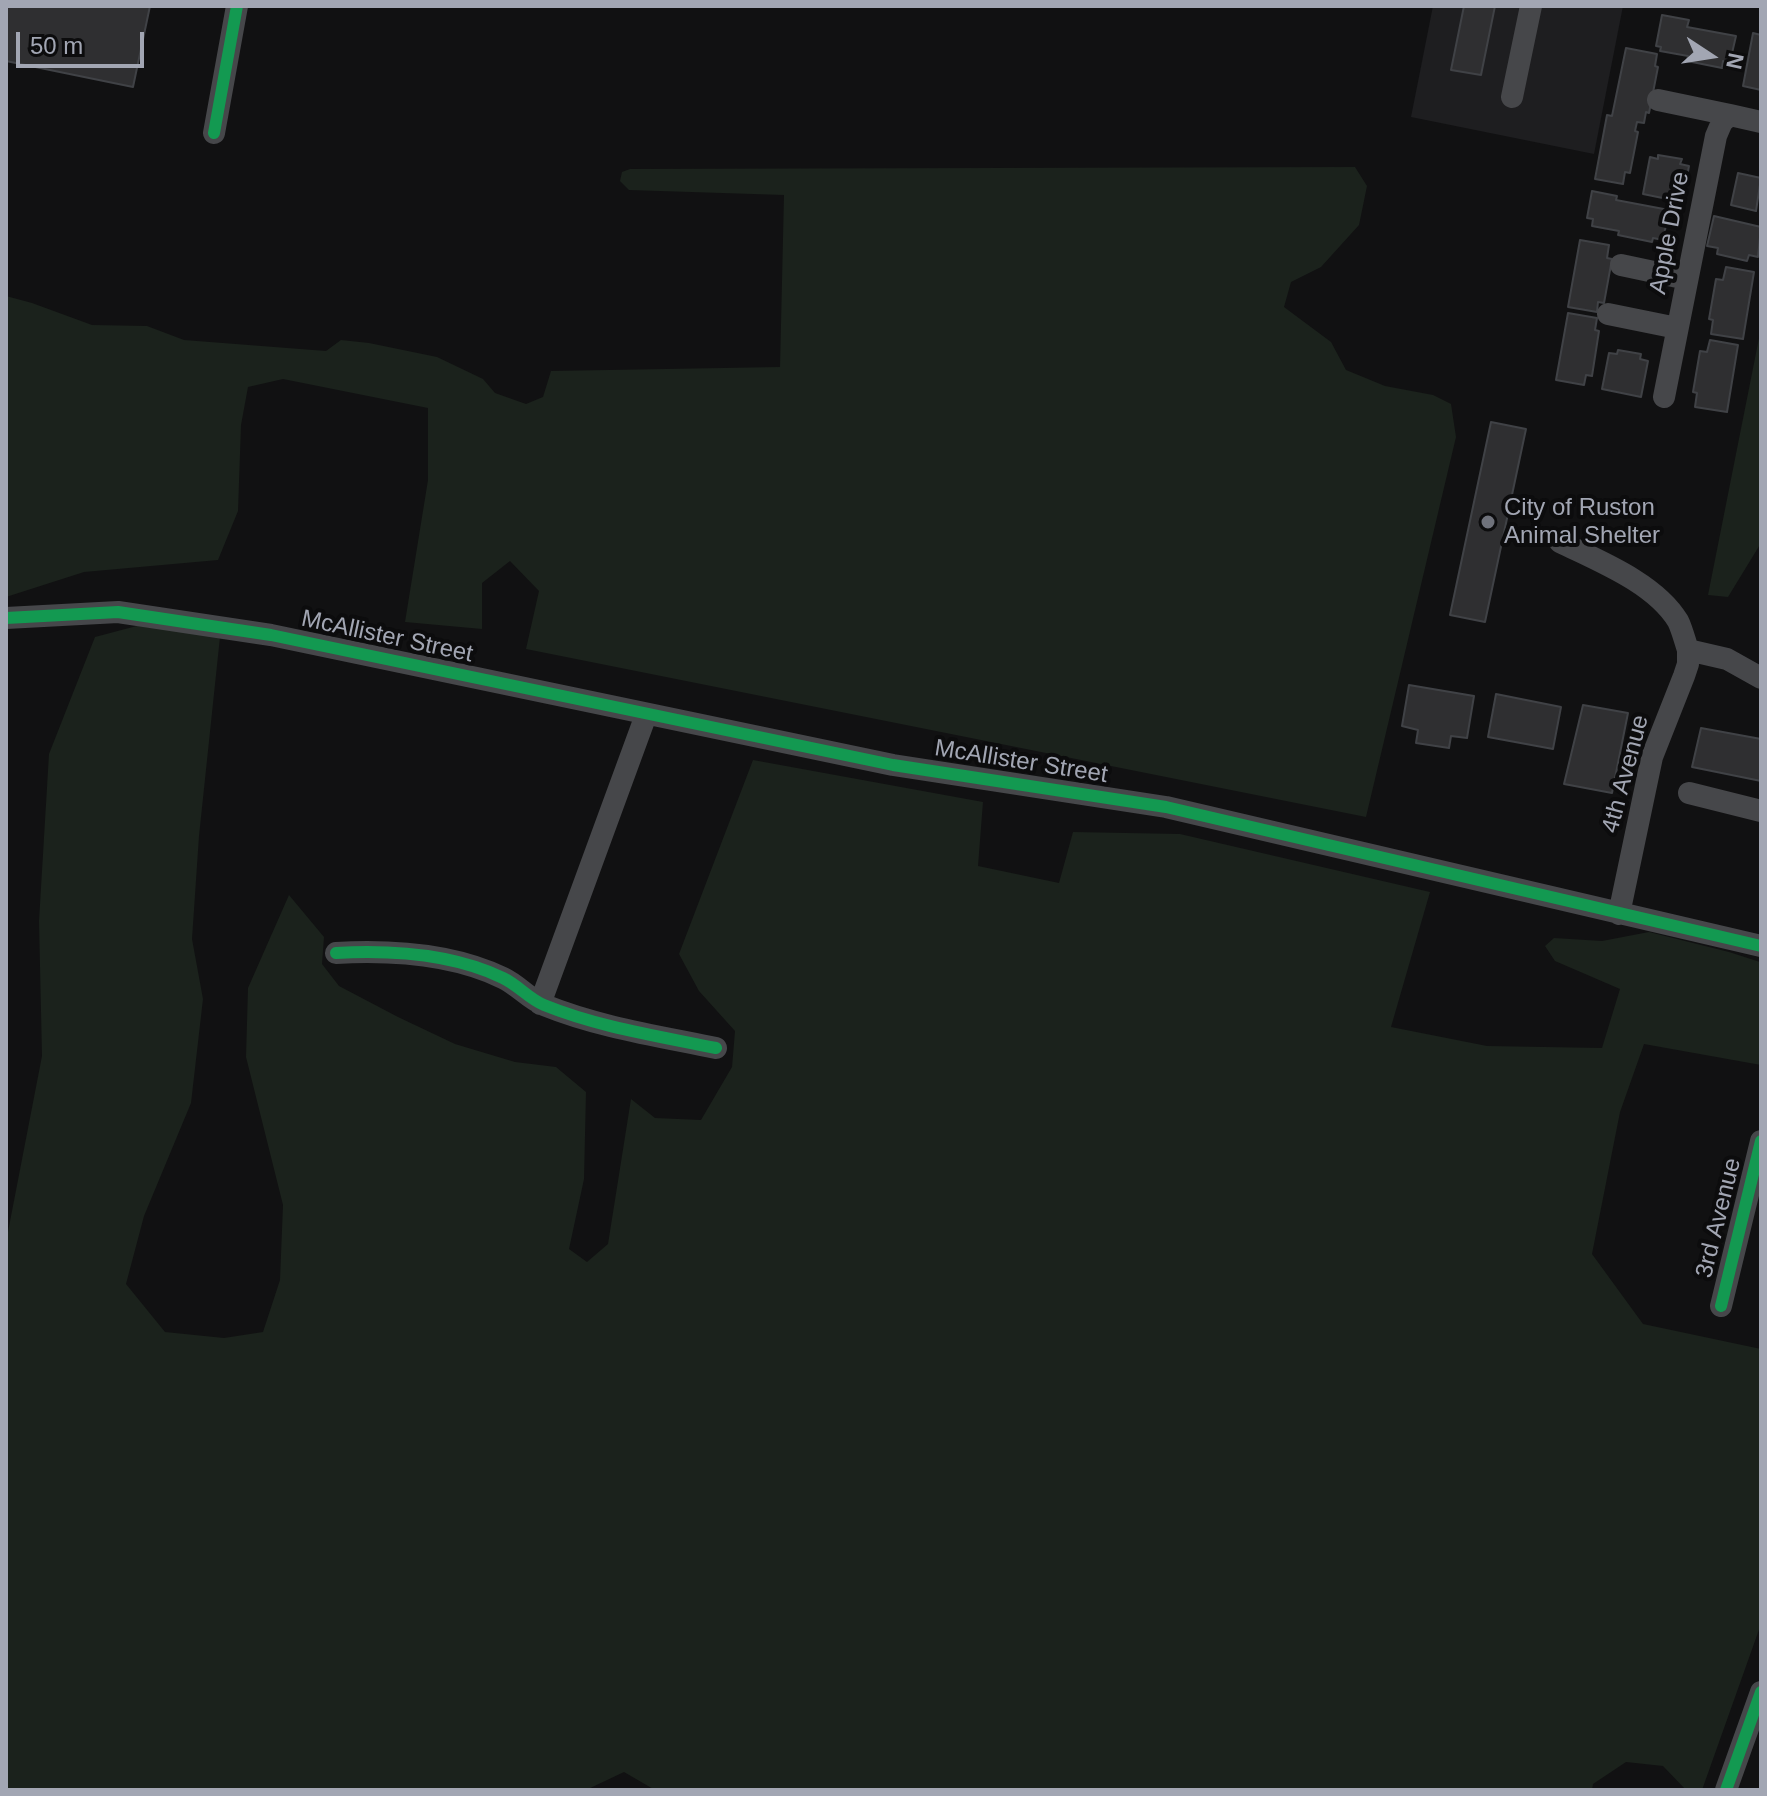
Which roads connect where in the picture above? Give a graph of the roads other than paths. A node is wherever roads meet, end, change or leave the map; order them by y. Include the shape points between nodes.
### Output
1 (237, 6) edge
2 (1531, 6) edge
3 (1512, 97) dead end
4 (1658, 100) dead end
5 (1730, 115) junction
6 (1761, 122) edge
7 (214, 133) dead end
8 (1621, 265) dead end
9 (1687, 279) junction
10 (1608, 314) dead end
11 (1677, 328) junction
12 (1664, 397) dead end
13 (1560, 542) dead end
14 (6, 618) edge
15 (1688, 650) junction
16 (1761, 678) edge
17 (646, 715) junction
18 (1689, 793) dead end
19 (1761, 811) edge
20 (1619, 914) junction
21 (1761, 946) edge
22 (336, 953) dead end
23 (540, 1004) junction
24 (716, 1048) dead end
25 (1761, 1141) edge
26 (1721, 1306) dead end
27 (1761, 1692) edge
28 (1726, 1790) edge

1 - 7 street
2 - 3 street
4 - 5 street
5 - 6 street
5 - 9 street, Apple Drive via 1716,136
8 - 9 street
9 - 11 street, Apple Drive
10 - 11 street
11 - 12 street, Apple Drive
13 - 15 street via 1650,591 1677,621
14 - 17 street, McAllister Street via 118,612 271,635
15 - 16 street via 1727,659
15 - 20 street, 4th Avenue via 1688,664 1652,757
17 - 20 street, McAllister Street via 893,765 1166,807
17 - 23 street
18 - 19 street
20 - 21 street, McAllister Street
22 - 23 street via 438,957 504,978
23 - 24 street via 592,1022
25 - 26 street, 3rd Avenue
27 - 28 street

